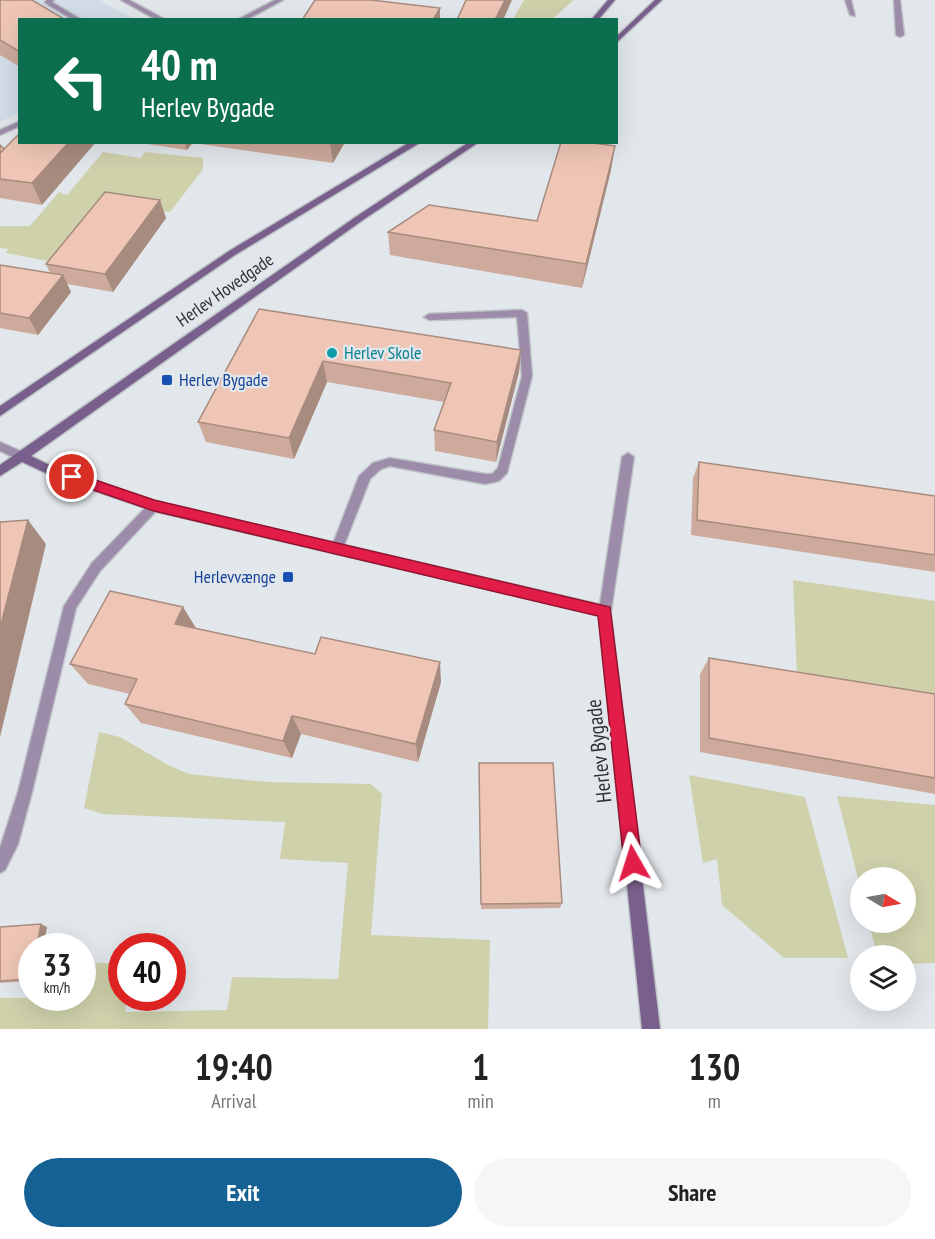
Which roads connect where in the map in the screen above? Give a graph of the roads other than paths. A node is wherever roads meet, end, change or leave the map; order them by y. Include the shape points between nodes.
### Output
1 (51, 0) edge
2 (125, 0) edge
3 (280, 0) edge
4 (612, 0) edge
5 (659, 0) edge
6 (848, 0) edge
7 (897, 0) edge
8 (853, 15) dead end
9 (75, 18) edge
10 (160, 18) edge
11 (244, 18) edge
12 (596, 18) edge
13 (900, 35) dead end
14 (618, 39) edge
15 (18, 124) edge
16 (0, 133) edge
17 (414, 144) edge
18 (472, 144) edge
19 (429, 317) dead end
20 (0, 412) edge
21 (0, 446) edge
22 (21, 456) junction
23 (628, 457) dead end
24 (0, 471) edge
25 (154, 506) junction
26 (337, 549) junction
27 (605, 611) junction
28 (0, 865) edge
29 (651, 1029) edge

1 - 9 street via 47,2
2 - 10 street
3 - 11 street
4 - 12 main road
5 - 14 main road
6 - 8 street
7 - 13 street
15 - 16 street
17 - 20 main road, Herlev Hovedgade via 232,253
18 - 22 main road, Herlev Hovedgade
19 - 26 street via 522,313 527,376 503,470 495,478 485,479 390,462 377,466 365,476
21 - 22 street
22 - 24 main road, Herlev Hovedgade
22 - 25 main road via 56,473
23 - 27 street, Herlev Bygade
25 - 26 main road
25 - 28 street via 96,567 70,606 26,792
26 - 27 main road
27 - 29 main road, Herlev Bygade

